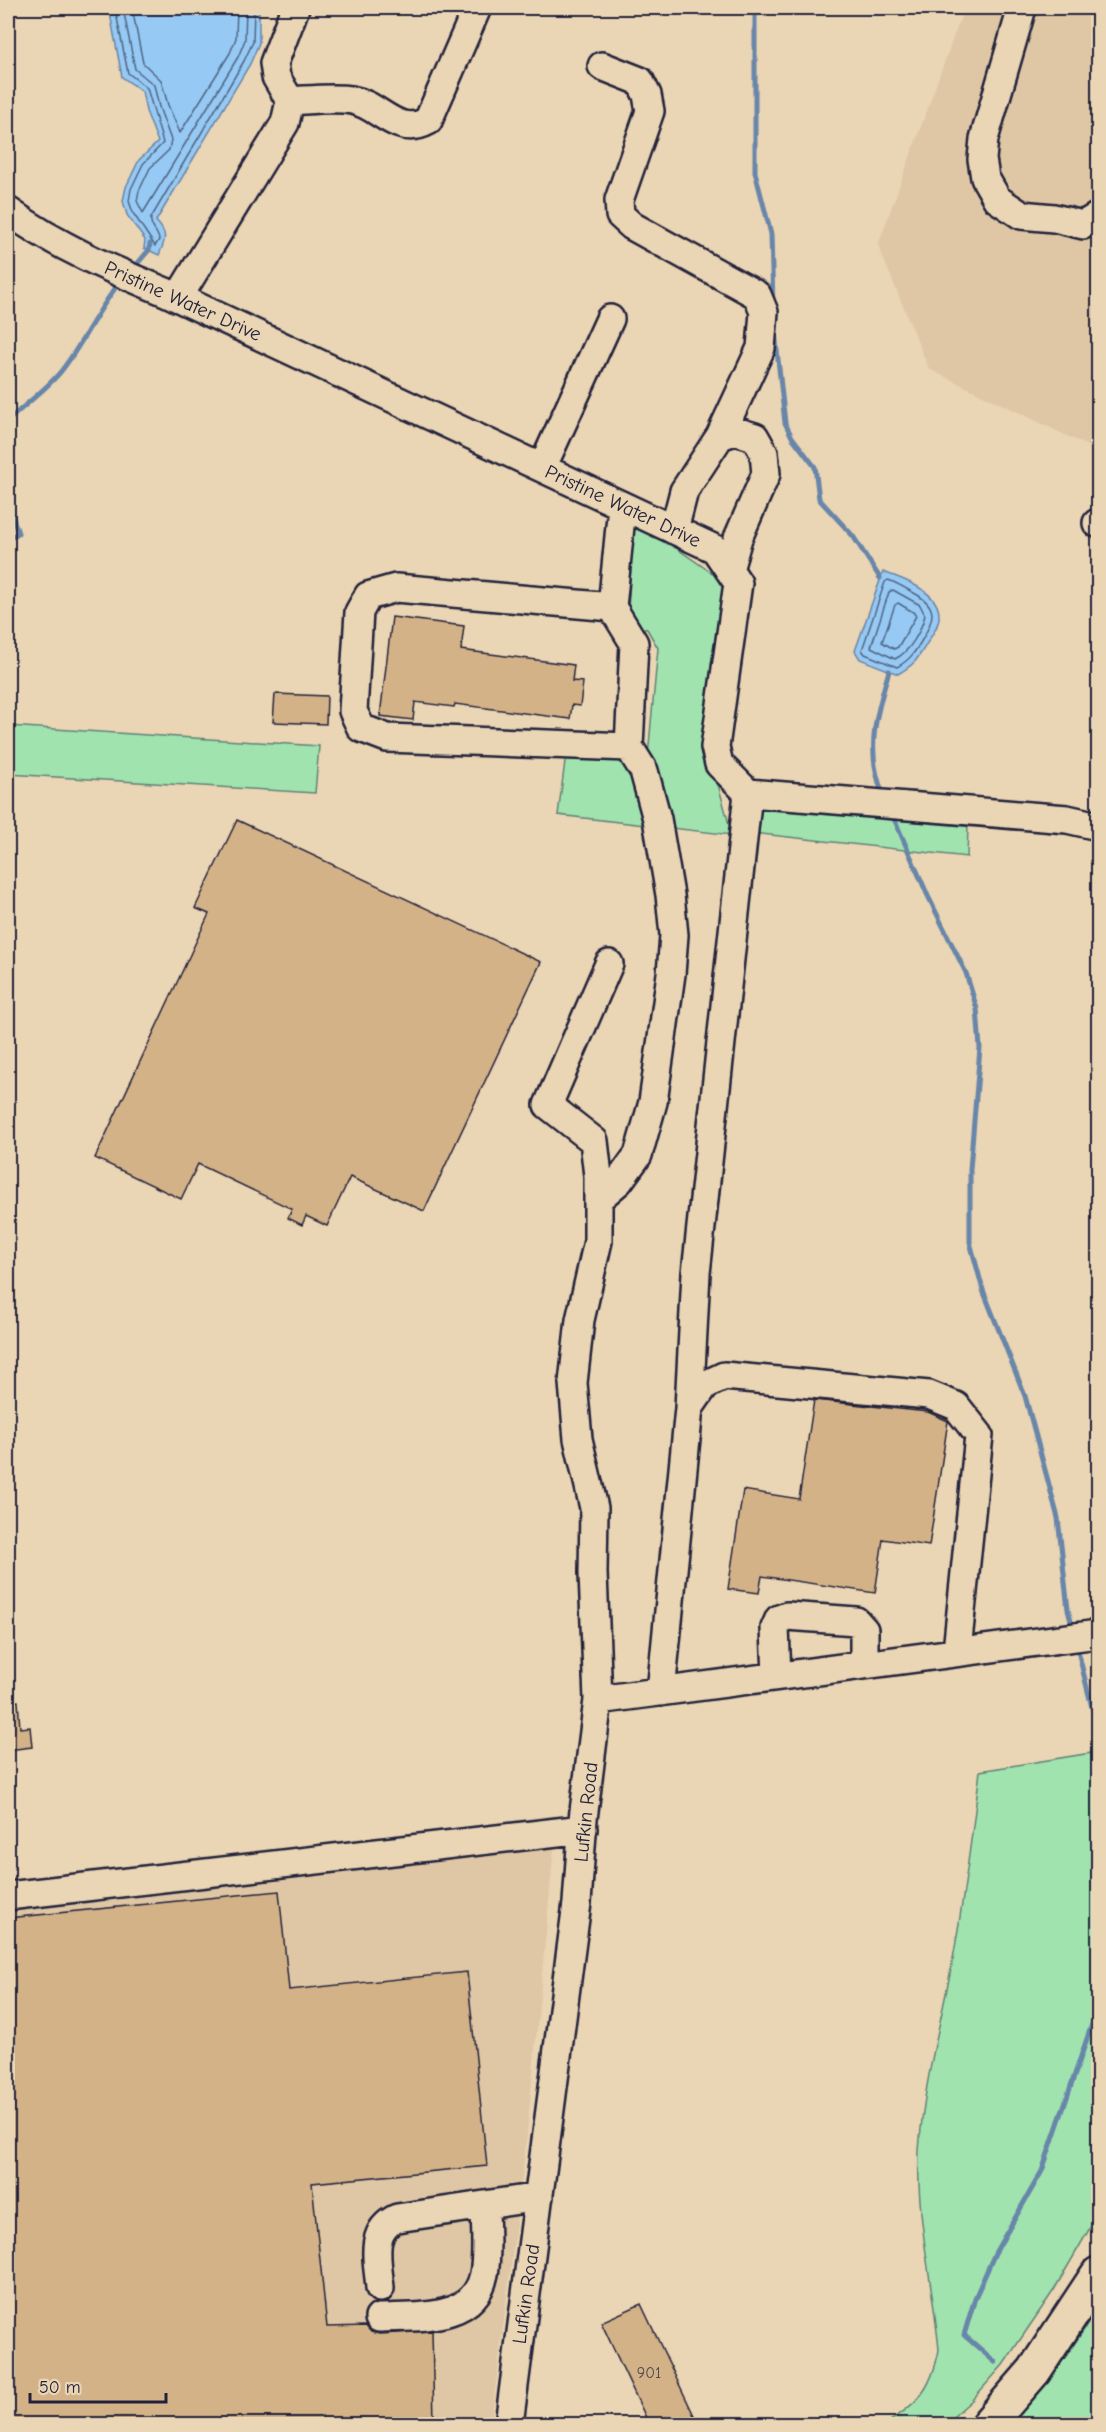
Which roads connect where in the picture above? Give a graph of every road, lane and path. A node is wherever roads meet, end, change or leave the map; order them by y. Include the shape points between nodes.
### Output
1 (295, 8) edge
2 (477, 8) edge
3 (1022, 8) edge
4 (602, 66) dead end
5 (290, 100) junction
6 (8, 211) edge
7 (1098, 216) edge
8 (173, 295) junction
9 (610, 319) dead end
10 (720, 436) junction
11 (542, 468) junction
12 (622, 506) junction
13 (674, 530) junction
14 (729, 570) junction
15 (612, 607) junction
16 (629, 747) junction
17 (748, 793) junction
18 (1098, 826) edge
19 (609, 964) dead end
20 (598, 1199) junction
21 (689, 1408) junction
22 (1098, 1634) edge
23 (957, 1651) junction
24 (864, 1664) junction
25 (777, 1676) junction
26 (661, 1692) junction
27 (598, 1700) junction
28 (583, 1828) junction
29 (8, 1896) edge
30 (539, 2197) junction
31 (485, 2205) junction
32 (1098, 2274) edge
33 (380, 2288) dead end
34 (379, 2318) dead end
35 (509, 2424) edge
36 (988, 2424) edge

1 - 5 street via 274,63 276,77
2 - 5 street via 428,121 418,127 404,126 353,100
3 - 7 street via 984,139 985,178 997,199 1021,215 1083,225
4 - 10 street via 640,81 650,111 619,200 620,215 757,295 764,312 761,348
5 - 8 street via 285,123
6 - 8 street, Pristine Water Drive via 38,232 110,269
8 - 11 street, Pristine Water Drive
9 - 11 street
10 - 13 street via 684,491
10 - 14 street via 735,431 755,437 765,453 766,474 738,538
11 - 12 street, Pristine Water Drive
12 - 13 street, Pristine Water Drive
12 - 15 street
13 - 14 street, Pristine Water Drive via 715,549
14 - 17 street, Pristine Water Drive via 738,583 715,747 719,764
15 - 16 street via 634,643
15 - 16 street via 396,588 368,596 359,612 353,711 361,728 387,738
16 - 20 street via 644,771 657,819 674,935 653,1102 639,1155 619,1181
17 - 18 street via 1067,819
17 - 21 street via 696,1274
19 - 20 street, Lufkin Road via 548,1105 594,1142
20 - 27 street, Lufkin Road via 598,1241 580,1320 573,1383 578,1439 594,1508
21 - 23 street via 705,1385 724,1376 929,1395 956,1406 979,1435
21 - 26 street
22 - 23 street
23 - 24 street
24 - 25 street
24 - 25 street via 864,1630 856,1621 787,1616 779,1619 776,1628
25 - 26 street
26 - 27 street
27 - 28 street, Lufkin Road
28 - 29 street
28 - 30 street, Lufkin Road
30 - 31 street
30 - 35 street, Lufkin Road
31 - 33 street via 388,2222 376,2242
31 - 34 street via 485,2272 474,2297 449,2312
32 - 36 highway via 1034,2372

